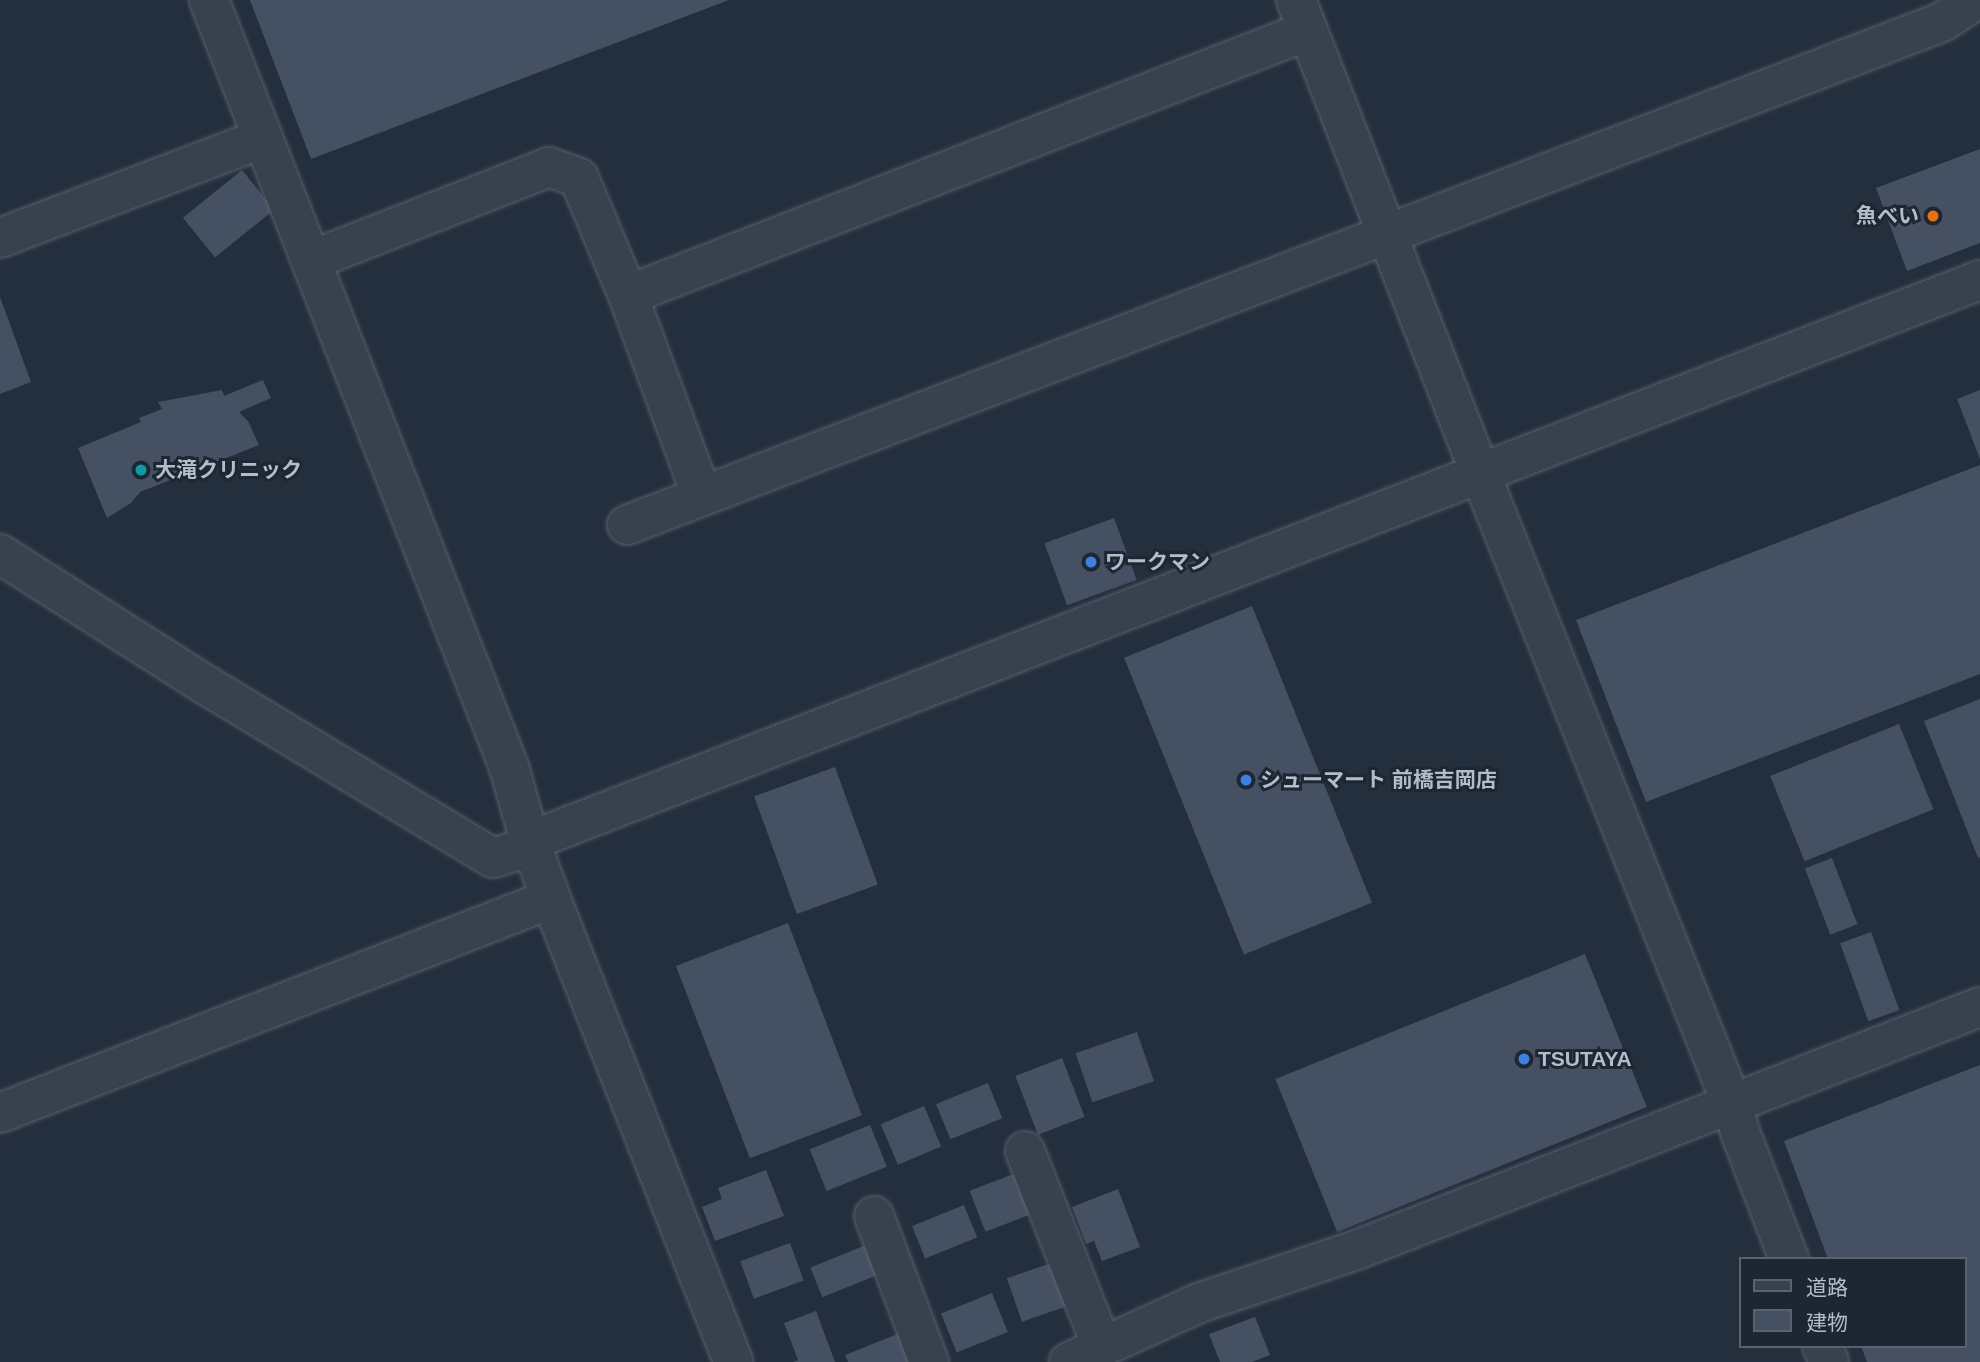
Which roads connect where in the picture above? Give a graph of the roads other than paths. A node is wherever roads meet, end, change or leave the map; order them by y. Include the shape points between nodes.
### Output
1 (209, 0) edge
2 (1976, 0) edge
3 (1302, 15) edge
4 (261, 139) junction
5 (1387, 234) junction
6 (0, 239) edge
7 (312, 260) junction
8 (1980, 280) edge
9 (628, 295) junction
10 (1480, 473) junction
11 (702, 496) junction
12 (627, 525) dead end
13 (0, 554) edge
14 (530, 841) junction
15 (551, 899) junction
16 (1980, 1007) edge
17 (1732, 1104) junction
18 (0, 1113) edge
19 (1025, 1152) dead end
20 (874, 1216) dead end
21 (1788, 1257) edge
22 (1085, 1354) edge
23 (733, 1362) edge
24 (929, 1362) edge

1 - 4 street
2 - 5 street via 1942,22
3 - 5 street
3 - 9 street
4 - 6 street
4 - 7 street
5 - 10 street
5 - 11 street
7 - 9 street via 549,167 579,178
7 - 14 street via 509,767
8 - 10 street
9 - 11 street
10 - 14 street
10 - 17 street
11 - 12 street
13 - 14 street via 485,855 503,856
14 - 15 street
15 - 18 street
15 - 23 street
16 - 17 street
17 - 21 street
17 - 22 street via 1359,1249 1199,1303
19 - 22 street
20 - 24 street

